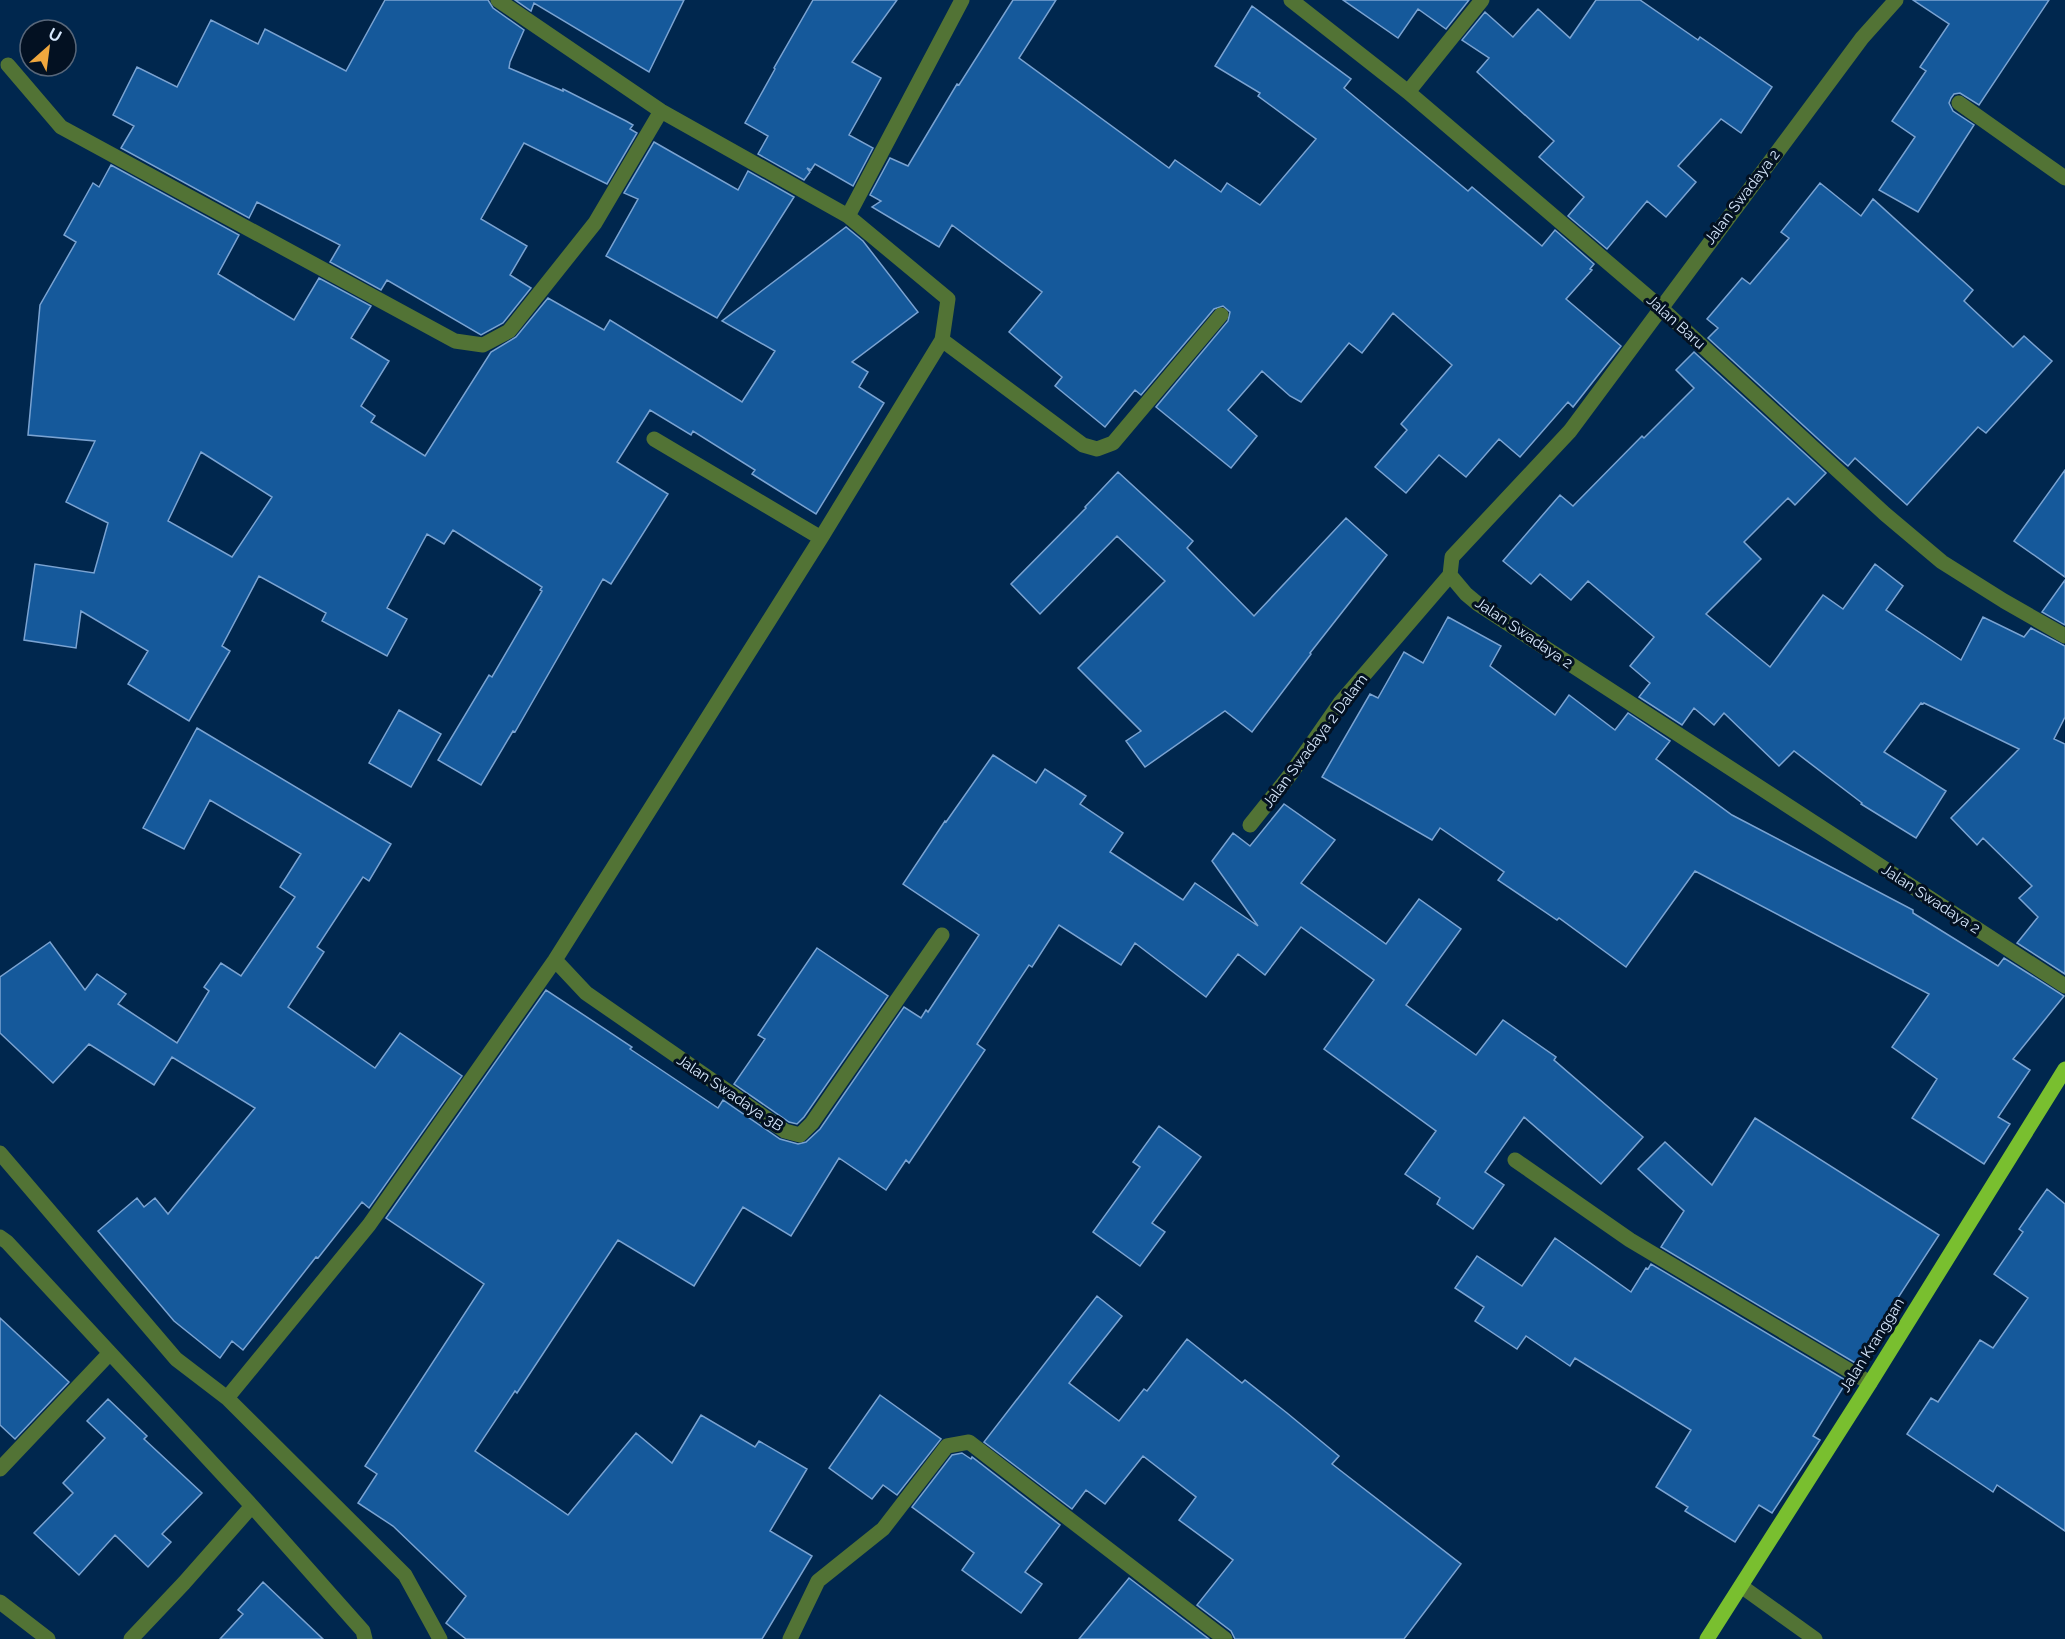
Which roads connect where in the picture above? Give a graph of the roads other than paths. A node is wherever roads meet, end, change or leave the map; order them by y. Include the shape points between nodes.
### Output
1 (498, 0) edge
2 (962, 0) edge
3 (1291, 0) edge
4 (1482, 0) edge
5 (1896, 0) edge
6 (8, 65) dead end
7 (1408, 92) junction
8 (1959, 103) dead end
9 (661, 111) junction
10 (2065, 178) edge
11 (848, 216) junction
12 (1660, 307) junction
13 (1221, 315) dead end
14 (942, 340) junction
15 (654, 439) dead end
16 (820, 538) junction
17 (1450, 575) junction
18 (2065, 636) edge
19 (1250, 825) dead end
20 (942, 935) dead end
21 (555, 960) junction
22 (2065, 986) edge
23 (2063, 1078) edge
24 (0, 1153) edge
25 (1515, 1160) dead end
26 (0, 1237) edge
27 (109, 1354) junction
28 (1870, 1383) junction
29 (227, 1398) junction
30 (0, 1469) edge
31 (252, 1506) junction
32 (1741, 1586) junction
33 (0, 1602) edge
34 (48, 1639) edge
35 (131, 1639) edge
36 (365, 1639) edge
37 (440, 1639) edge
38 (790, 1639) edge
39 (1225, 1639) edge
40 (1707, 1639) edge
41 (1815, 1639) edge

1 - 9 street
2 - 11 street
3 - 7 street, Jalan Baru
4 - 7 street
5 - 12 street, Jalan Swadaya 2 via 1862,38
6 - 9 street via 61,127 455,341 483,345 509,331 595,223
7 - 12 street, Jalan Baru
8 - 10 street
9 - 11 street
11 - 14 street via 948,299
12 - 17 street, Jalan Swadaya 2 via 1570,430 1452,557
12 - 18 street, Jalan Baru via 1942,562
13 - 14 street via 1113,443 1097,449 1083,446
14 - 16 street
15 - 16 street
16 - 21 street
17 - 19 street, Jalan Swadaya 2 Dalam via 1340,703
17 - 22 street, Jalan Swadaya 2 via 1478,604
20 - 21 street, Jalan Swadaya 3B via 800,1135 785,1131 586,993
21 - 29 street via 369,1225
23 - 28 main road, Jalan Kranggan
24 - 29 street via 176,1359
25 - 28 street via 1630,1240
26 - 27 street
27 - 30 street
27 - 31 street
28 - 32 main road, Jalan Kranggan
29 - 37 street via 405,1575
31 - 35 street
31 - 36 street via 363,1631
32 - 40 main road, Jalan Kranggan
32 - 41 street
33 - 34 street
38 - 39 street via 818,1581 883,1529 947,1446 969,1442

